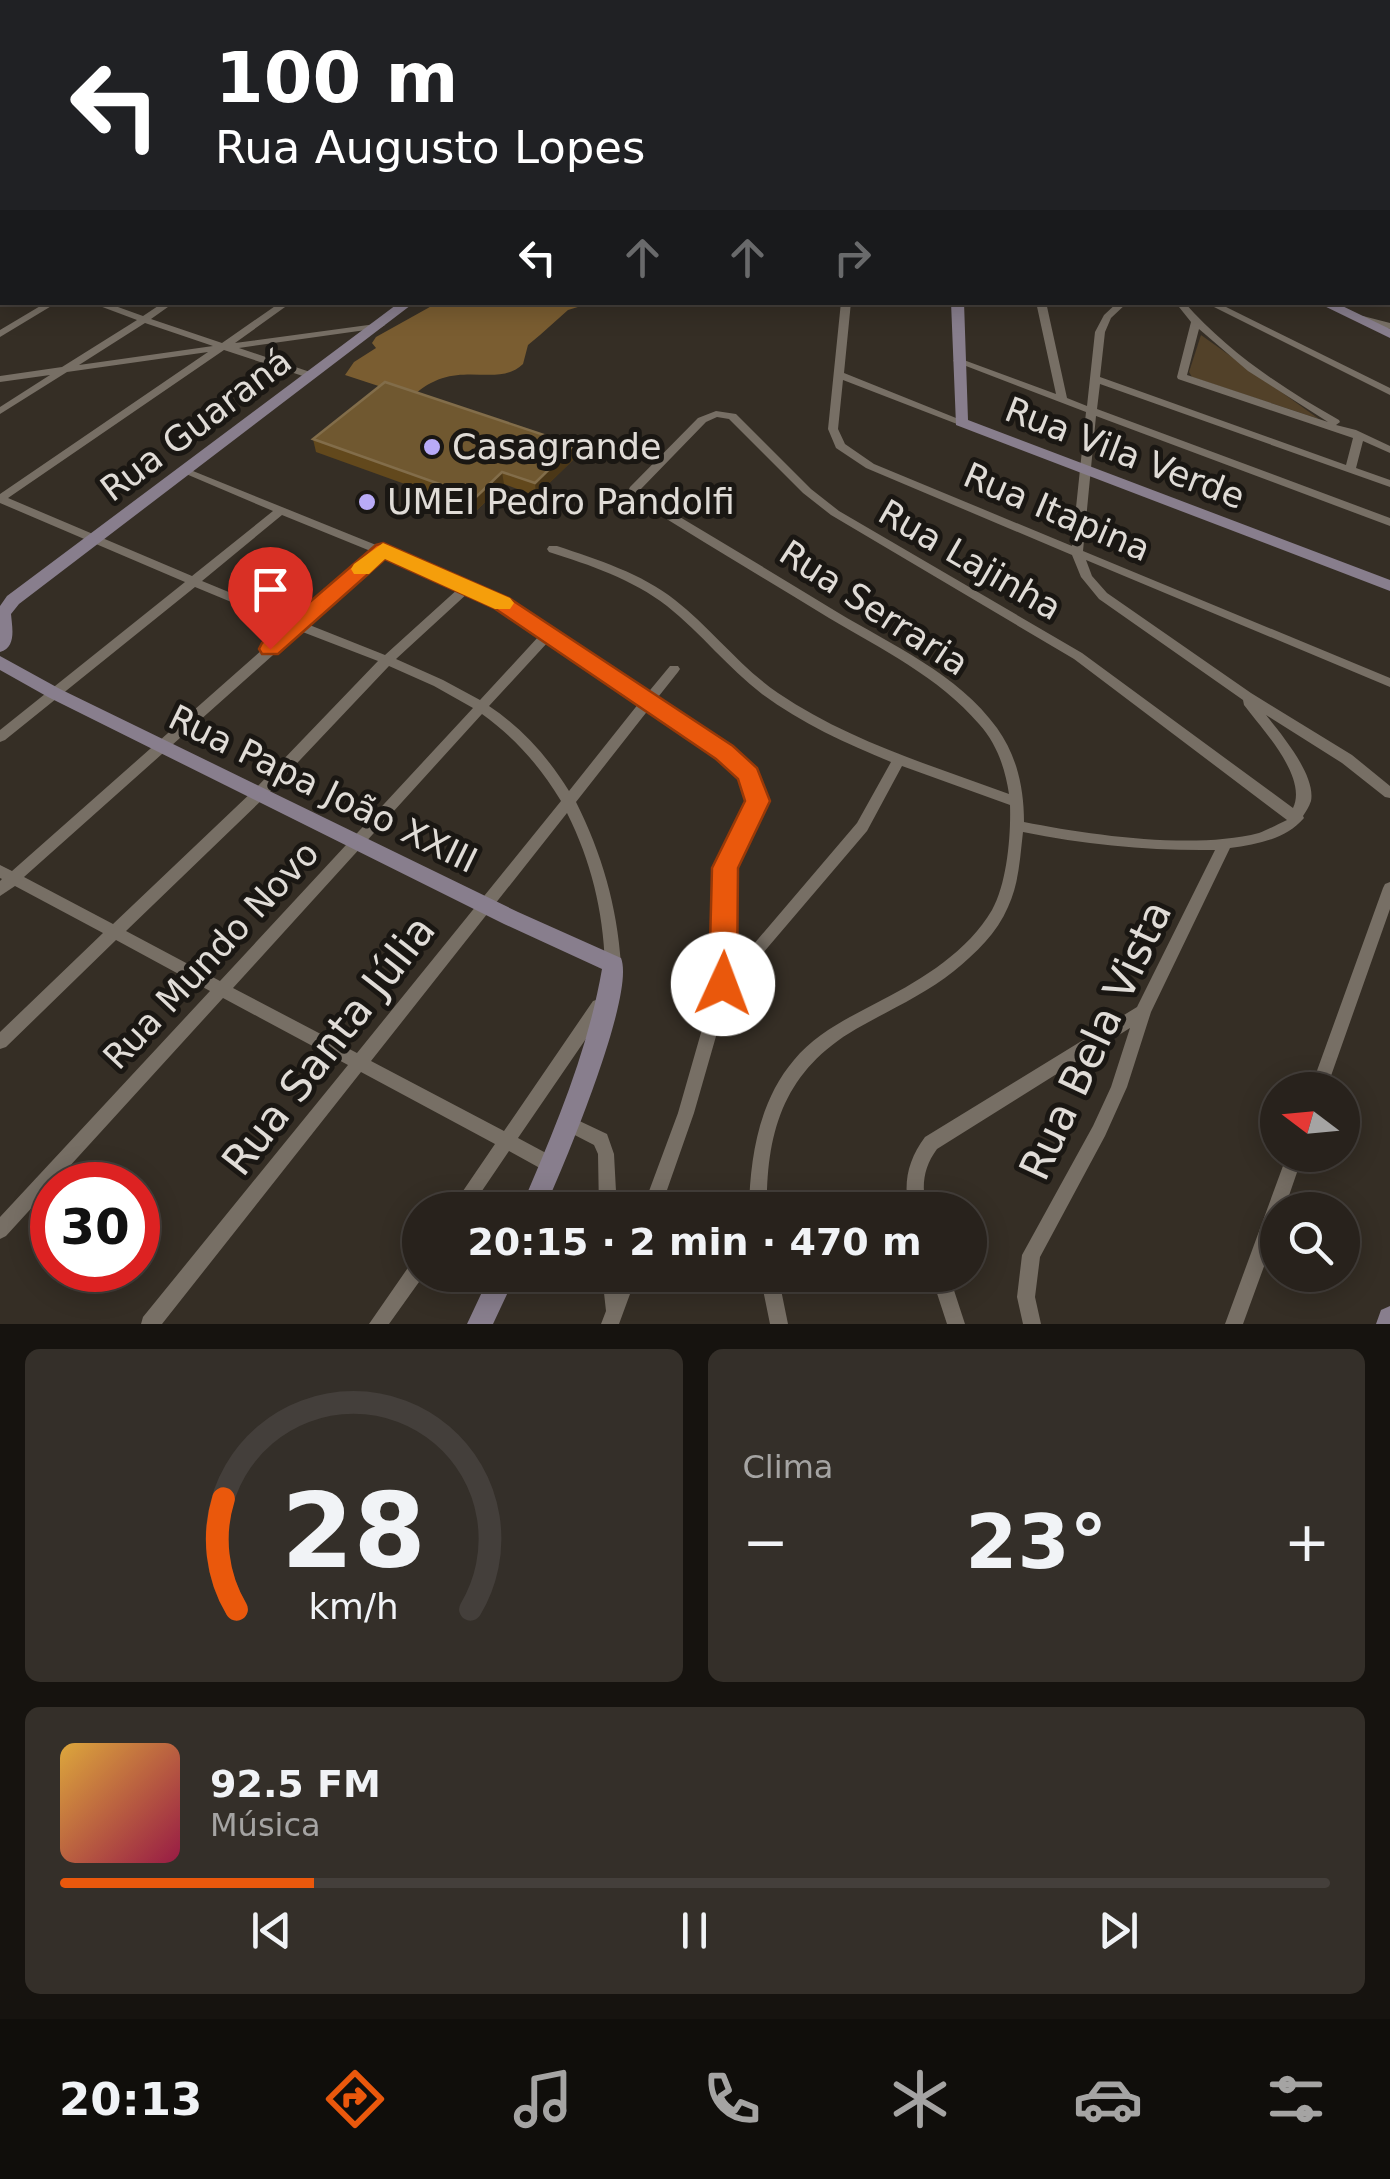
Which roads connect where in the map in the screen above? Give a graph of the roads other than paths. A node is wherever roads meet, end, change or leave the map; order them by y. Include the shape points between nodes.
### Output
1 (49, 305) edge
2 (102, 305) edge
3 (166, 305) edge
4 (284, 305) edge
5 (406, 305) edge
6 (846, 305) edge
7 (957, 305) edge
8 (1043, 305) edge
9 (1121, 305) edge
10 (1182, 305) edge
11 (1214, 305) edge
12 (1328, 305) edge
13 (144, 320) junction
14 (1196, 322) junction
15 (380, 324) junction
16 (1390, 330) edge
17 (0, 334) edge
18 (224, 346) junction
19 (958, 362) junction
20 (65, 369) junction
21 (839, 375) junction
22 (312, 376) junction
23 (0, 379) edge
24 (1095, 379) junction
25 (1390, 392) edge
26 (1062, 399) junction
27 (1090, 410) junction
28 (0, 411) edge
29 (961, 422) junction
30 (1359, 436) junction
31 (1390, 450) edge
32 (1350, 470) junction
33 (184, 472) junction
34 (1088, 472) junction
35 (1390, 484) edge
36 (632, 492) joint
37 (0, 499) edge
38 (282, 510) junction
39 (1390, 522) edge
40 (94, 539) junction
41 (383, 550) junction
42 (553, 550) dead end
43 (1077, 553) junction
44 (193, 582) junction
45 (468, 586) junction
46 (1390, 586) edge
47 (1, 615) edge
48 (297, 625) junction
49 (549, 634) junction
50 (0, 646) edge
51 (386, 661) junction
52 (2, 666) edge
53 (674, 668) dead end
54 (1390, 683) edge
55 (54, 693) junction
56 (1246, 696) junction
57 (646, 700) junction
58 (482, 706) junction
59 (0, 737) edge
60 (162, 745) junction
61 (900, 758) junction
62 (260, 793) junction
63 (1390, 794) edge
64 (570, 798) junction
65 (1016, 802) junction
66 (1297, 818) junction
67 (1018, 826) junction
68 (358, 842) junction
69 (1224, 844) junction
70 (4, 879) edge
71 (1390, 888) edge
72 (484, 905) junction
73 (114, 932) junction
74 (613, 964) junction
75 (726, 966) junction
76 (219, 988) junction
77 (609, 991) junction
78 (1142, 1012) junction
79 (0, 1042) edge
80 (359, 1062) junction
81 (1324, 1072) edge
82 (571, 1124) junction
83 (507, 1142) junction
84 (553, 1166) junction
85 (1289, 1172) edge
86 (471, 1192) edge
87 (541, 1192) edge
88 (607, 1192) edge
89 (657, 1192) edge
90 (759, 1192) edge
91 (916, 1192) edge
92 (0, 1230) edge
93 (402, 1290) edge
94 (494, 1292) edge
95 (611, 1292) edge
96 (622, 1292) edge
97 (772, 1292) edge
98 (946, 1292) edge
99 (612, 1321) edge
100 (150, 1324) edge
101 (378, 1324) edge
102 (480, 1324) edge
103 (779, 1324) edge
104 (956, 1324) edge
105 (1032, 1324) edge
106 (1234, 1324) edge

1 - 17 street
2 - 13 street
3 - 13 street
4 - 18 street
5 - 15 street, Rua Guaraná
6 - 21 street, Rua Itapina
7 - 19 street
8 - 26 street
9 - 24 street via 1103,324
10 - 14 street
11 - 25 street
12 - 16 street
13 - 18 street
13 - 20 street
14 - 30 street
14 - 30 street via 1181,372 1188,381
15 - 18 street
15 - 22 street, Rua Guaraná
18 - 20 street
18 - 22 street
18 - 37 street
19 - 26 street
19 - 29 street
20 - 23 street
20 - 28 street
21 - 29 street, Rua Vila Verde
21 - 43 street, Rua Itapina via 833,429 847,452
22 - 33 street, Rua Guaraná
24 - 27 street
24 - 32 street
26 - 27 street
27 - 34 street
27 - 39 street
29 - 34 street, Rua Vila Verde
30 - 31 street
30 - 32 street
32 - 35 street
33 - 38 street
33 - 40 street, Rua Guaraná
34 - 43 street
34 - 46 street, Rua Vila Verde
36 - 65 street, Rua Serraria via 938,680 998,740
36 - 66 street, Rua Lajinha via 702,420 732,416 835,514 1064,647
37 - 40 street
38 - 41 street
38 - 44 street
40 - 44 street
40 - 47 street, Rua Guaraná
41 - 45 street
41 - 48 street
42 - 61 street via 644,585 768,693
43 - 54 street, Rua Itapina
43 - 56 street via 1104,596
44 - 48 street
44 - 55 street
45 - 49 street
45 - 51 street
47 - 50 street
48 - 51 street
48 - 60 street
49 - 57 street
49 - 58 street, Rua Mundo Novo
51 - 58 street
51 - 62 street
52 - 55 street, Rua Papa João XXIII
53 - 57 street, Rua Santa Júlia
55 - 59 street
55 - 60 street, Rua Papa João XXIII
56 - 63 street via 1346,758
56 - 66 street via 1301,781
57 - 64 street, Rua Santa Júlia
57 - 75 street via 724,752 756,788 754,814 725,868
58 - 64 street via 519,736
58 - 68 street, Rua Mundo Novo
60 - 62 street, Rua Papa João XXIII
60 - 70 street
61 - 65 street
61 - 75 street via 850,840 758,949
62 - 68 street, Rua Papa João XXIII
62 - 73 street
64 - 72 street, Rua Santa Júlia
64 - 74 street via 601,891
65 - 67 street, Rua Serraria
66 - 69 street via 1276,835
67 - 69 street via 1100,842
67 - 90 street, Rua Serraria via 1004,896 985,930 922,986 828,1038 789,1078 762,1149
68 - 72 street, Rua Papa João XXIII
68 - 76 street, Rua Mundo Novo
69 - 78 street, Rua Bela Vista
70 - 73 street
71 - 81 street
72 - 74 street, Rua Papa João XXIII
72 - 80 street, Rua Santa Júlia
73 - 76 street
73 - 79 street
74 - 77 street
75 - 89 street
76 - 80 street
76 - 92 street, Rua Mundo Novo
77 - 82 street
77 - 83 street
78 - 91 street via 931,1143 918,1159
78 - 105 street, Rua Bela Vista via 1112,1102 1031,1255 1026,1297
80 - 83 street
80 - 100 street, Rua Santa Júlia
82 - 84 street
82 - 88 street via 601,1140
83 - 84 street
83 - 86 street
84 - 87 street
85 - 106 street
93 - 101 street
94 - 102 street
95 - 99 street
96 - 99 street
97 - 103 street
98 - 104 street

